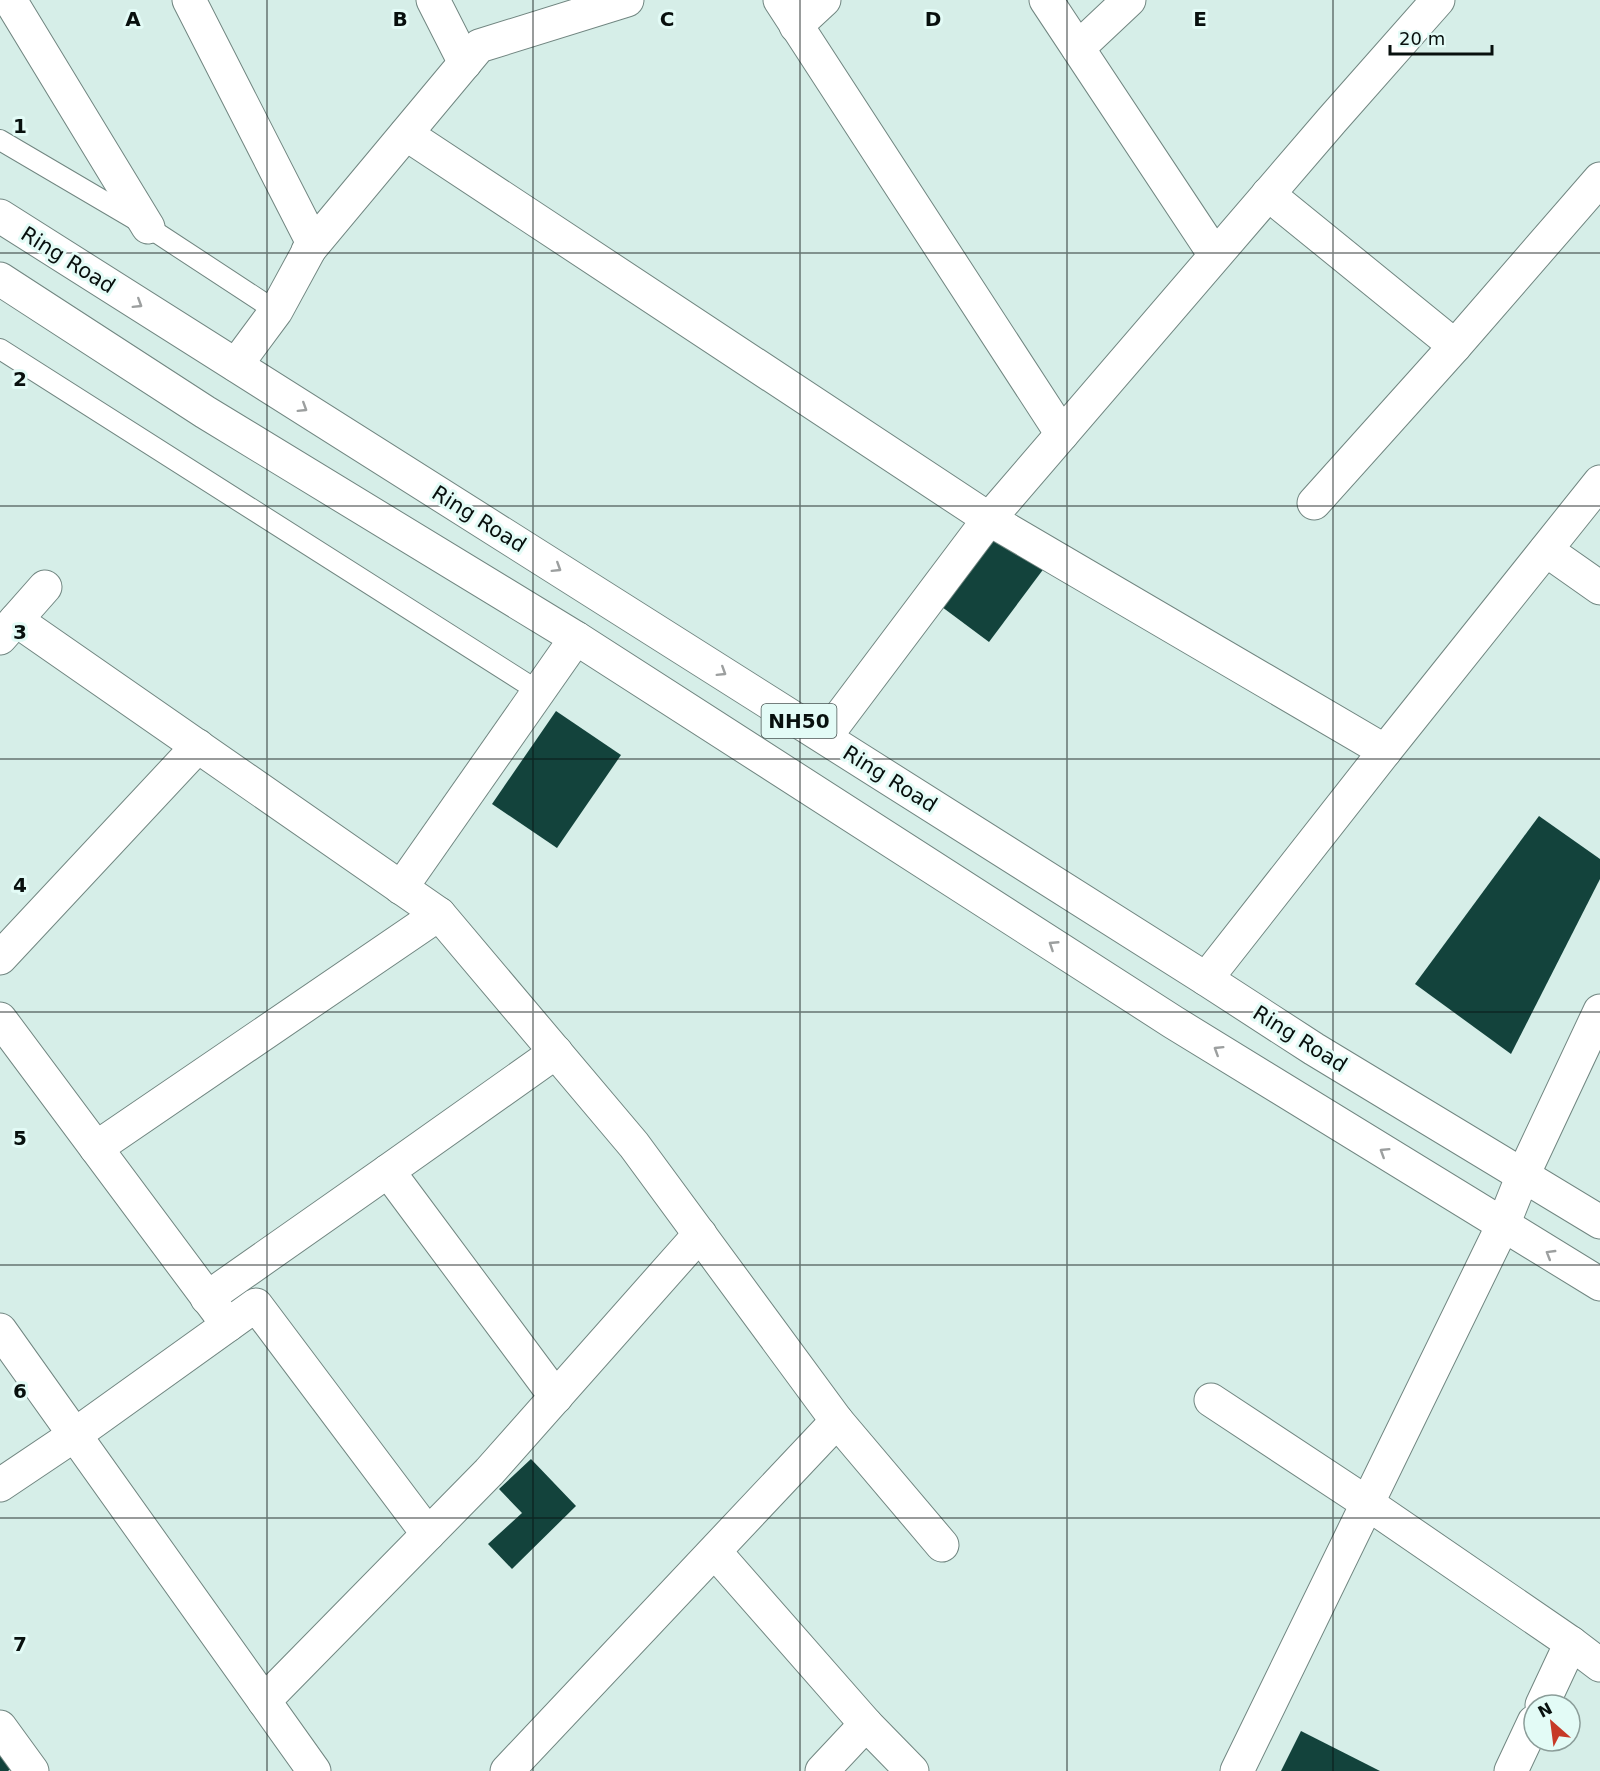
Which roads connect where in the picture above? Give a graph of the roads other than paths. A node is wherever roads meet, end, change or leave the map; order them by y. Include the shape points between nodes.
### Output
1 (10, 0) edge
2 (189, 0) edge
3 (434, 0) edge
4 (627, 0) edge
5 (824, 0) edge
6 (1046, 0) edge
7 (1129, 0) edge
8 (1438, 0) edge
9 (788, 13) edge
10 (1078, 48) junction
11 (465, 63) junction
12 (406, 134) junction
13 (0, 140) edge
14 (1600, 179) edge
15 (1268, 194) junction
16 (0, 216) edge
17 (148, 227) junction
18 (308, 251) junction
19 (1215, 255) junction
20 (0, 279) edge
21 (276, 311) junction
22 (1455, 346) junction
23 (0, 349) edge
24 (236, 365) junction
25 (1062, 434) junction
26 (1600, 482) edge
27 (1314, 503) dead end
28 (989, 519) junction
29 (1546, 550) junction
30 (45, 587) dead end
31 (1600, 588) edge
32 (8, 629) edge
33 (576, 638) junction
34 (538, 692) junction
35 (825, 737) junction
36 (198, 746) junction
37 (1385, 751) junction
38 (401, 888) junction
39 (439, 914) junction
40 (0, 958) edge
41 (1206, 979) junction
42 (1600, 1011) edge
43 (0, 1019) edge
44 (556, 1052) junction
45 (96, 1148) junction
46 (388, 1171) junction
47 (1523, 1175) junction
48 (1600, 1222) edge
49 (1503, 1225) junction
50 (700, 1234) junction
51 (1600, 1284) edge
52 (207, 1298) junction
53 (228, 1325) junction
54 (0, 1330) edge
55 (556, 1396) junction
56 (1211, 1400) dead end
57 (837, 1421) junction
58 (76, 1434) junction
59 (0, 1485) edge
60 (1366, 1503) junction
61 (428, 1534) junction
62 (942, 1545) dead end
63 (715, 1552) junction
64 (1571, 1643) junction
65 (1600, 1665) edge
66 (1548, 1693) edge
67 (264, 1701) junction
68 (866, 1724) junction
69 (0, 1727) edge
70 (1522, 1752) edge
71 (1515, 1769) edge
72 (32, 1771) edge
73 (314, 1771) edge
74 (507, 1771) edge
75 (822, 1771) edge
76 (912, 1771) edge
77 (1237, 1771) edge

1 - 17 main road
2 - 18 main road via 312,243
3 - 11 main road
4 - 11 main road via 479,46
5 - 9 main road
6 - 10 main road
7 - 10 main road
8 - 15 main road
9 - 25 main road
10 - 19 main road
11 - 12 main road
12 - 18 main road
12 - 28 main road
13 - 17 lane
14 - 22 main road
15 - 19 main road
15 - 22 main road
16 -> 24 main road, Ring Road / NH50
17 - 21 lane
18 - 21 main road
19 - 25 main road
20 - 33 main road, NH50 via 205,412
21 - 24 main road
22 - 27 main road
23 - 34 lane
24 -> 35 main road, Ring Road / NH50
25 - 28 main road
26 - 29 main road
28 - 35 main road
28 - 37 main road
29 - 31 main road
29 - 37 main road
30 - 32 main road
32 - 36 main road
33 - 34 main road
49 -> 33 main road, NH50 via 1173,1022
34 - 38 main road
35 - 41 main road, Ring Road / NH50
36 - 38 main road
36 - 40 main road
37 - 41 main road
38 - 39 main road
39 - 44 main road
39 - 45 main road
41 - 47 main road, Ring Road / NH50
42 - 47 main road
43 - 45 main road
44 - 46 main road
44 - 50 main road via 634,1145
45 - 52 main road
46 - 52 main road
46 - 55 main road
47 - 48 main road, Ring Road / NH50
47 - 49 main road
51 -> 49 main road, NH50
49 - 60 main road
50 - 55 main road
50 - 57 main road
52 - 53 main road
53 - 58 main road
53 - 61 main road via 256,1305
54 - 58 main road
55 - 61 main road
56 - 60 main road
57 - 62 main road
57 - 63 main road
58 - 59 main road
58 - 67 main road
60 - 64 main road
60 - 77 main road
61 - 67 main road
63 - 68 main road
63 - 74 main road
64 - 65 main road
64 - 66 main road
67 - 73 main road
68 - 75 main road
68 - 76 main road
69 - 72 main road
70 - 71 main road

